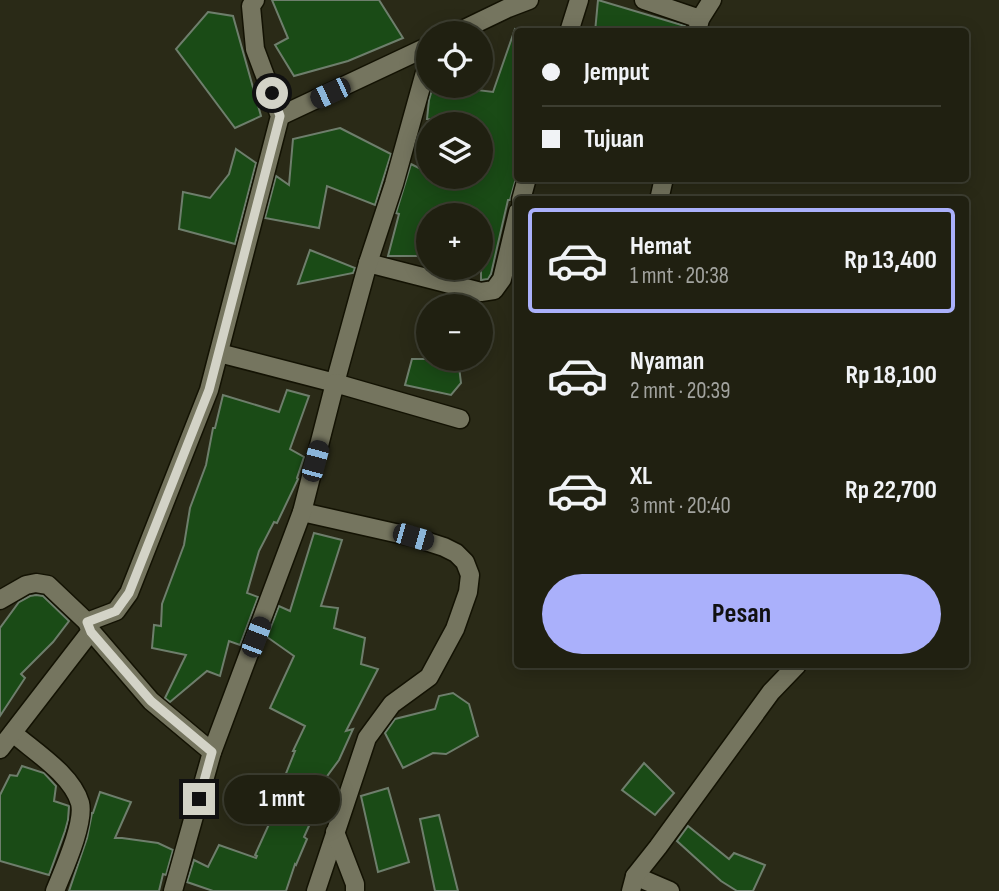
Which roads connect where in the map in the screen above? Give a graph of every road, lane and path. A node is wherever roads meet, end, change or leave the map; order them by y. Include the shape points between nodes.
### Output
1 (255, 0) edge
2 (529, 0) edge
3 (579, 0) edge
4 (645, 0) edge
5 (712, 0) edge
6 (481, 21) edge
7 (698, 25) edge
8 (570, 28) edge
9 (416, 53) edge
10 (418, 98) edge
11 (280, 116) junction
12 (514, 232) edge
13 (368, 263) junction
14 (219, 353) junction
15 (335, 383) junction
16 (460, 419) dead end
17 (302, 512) junction
18 (0, 600) edge
19 (89, 627) junction
20 (794, 668) edge
21 (13, 733) junction
22 (0, 749) edge
23 (212, 752) junction
24 (335, 832) junction
25 (633, 884) edge
26 (55, 891) edge
27 (173, 891) edge
28 (316, 891) edge
29 (355, 891) edge
30 (670, 891) edge

1 - 11 street via 251,6 255,49
2 - 6 street
3 - 8 street
4 - 7 street
5 - 7 street
9 - 11 street
10 - 13 street
11 - 14 street
12 - 13 street via 502,279 494,290 481,292
13 - 15 street
14 - 15 street
14 - 19 street via 209,390 129,593 116,611
15 - 16 street
15 - 17 street
17 - 23 street
17 - 24 street via 444,547 465,562 470,575 455,629 429,677 392,704 367,738
18 - 19 street via 26,585 48,585
19 - 21 street
19 - 23 street via 151,701
20 - 25 street via 771,692
21 - 22 street
21 - 26 street via 64,776 81,805 77,833
23 - 27 street
24 - 28 street
24 - 29 street
25 - 30 street

